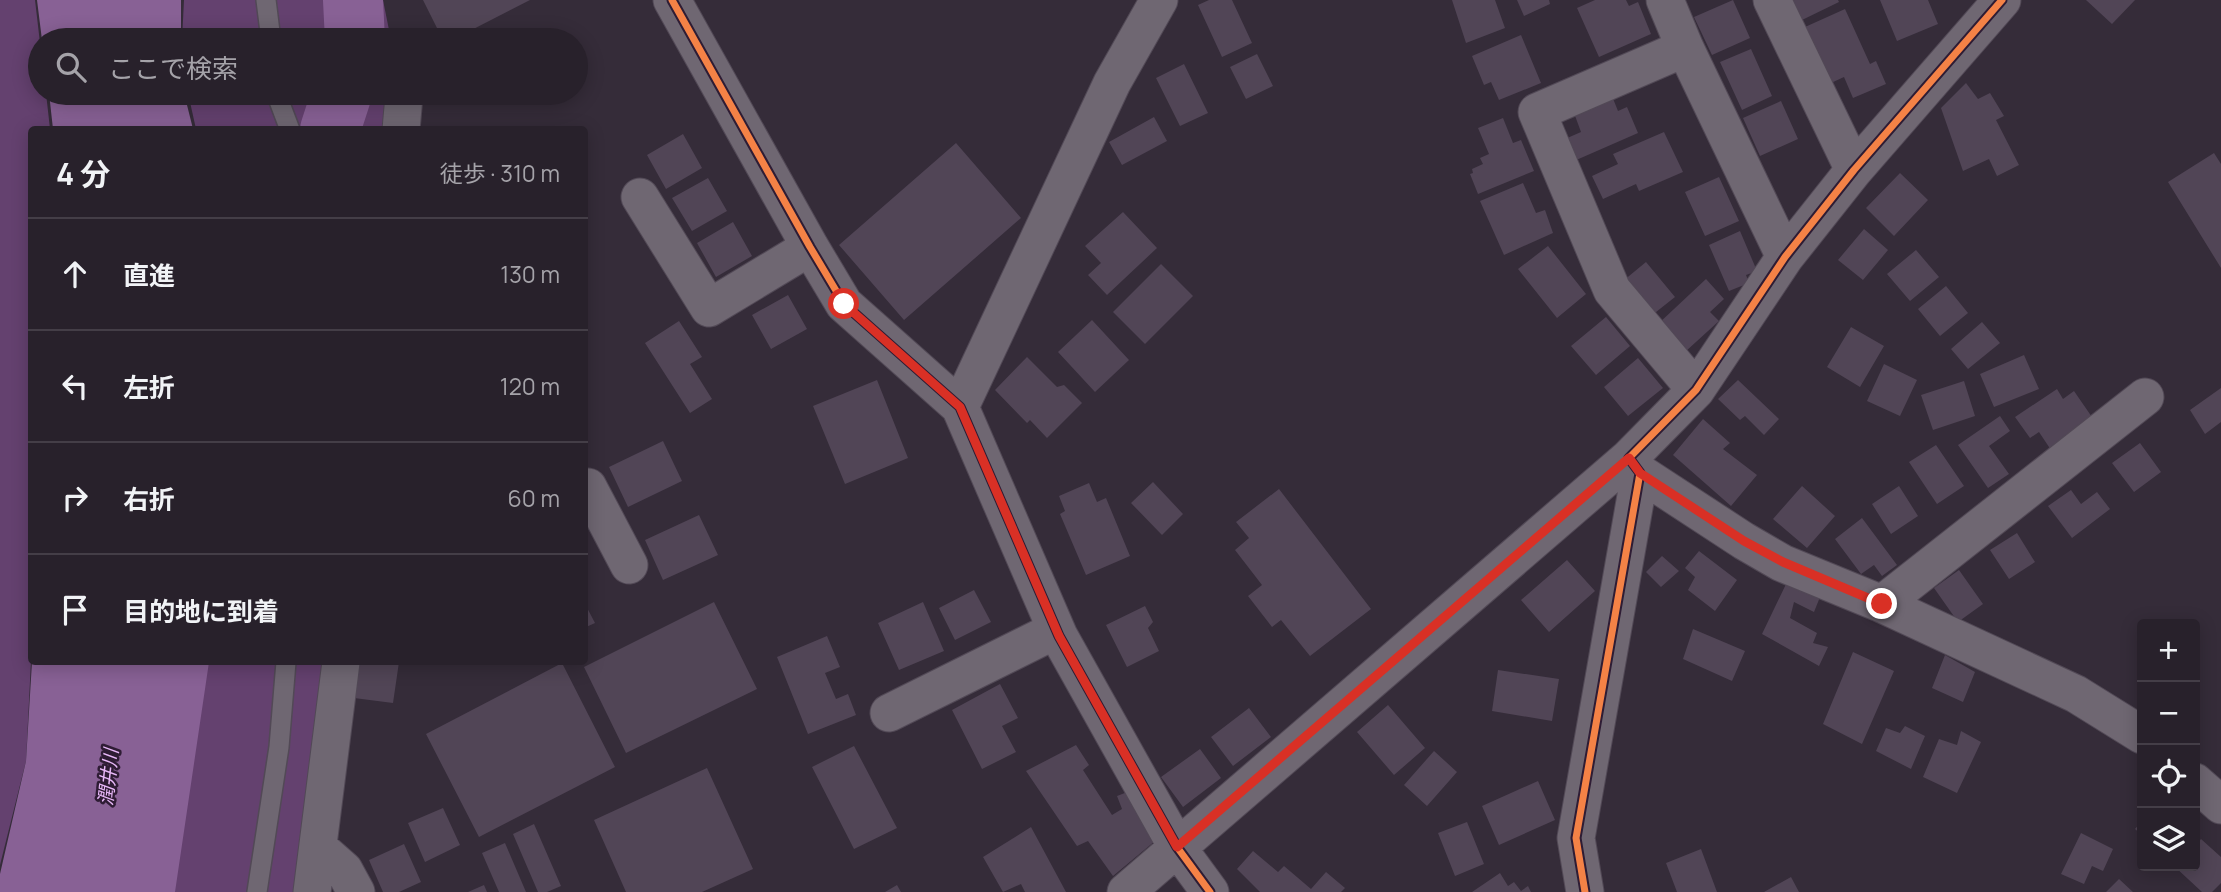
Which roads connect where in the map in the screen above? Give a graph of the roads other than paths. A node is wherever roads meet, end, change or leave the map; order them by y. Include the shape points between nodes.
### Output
1 (267, 0) edge
2 (672, 0) edge
3 (1159, 0) edge
4 (1665, 0) edge
5 (1772, 0) edge
6 (2002, 0) edge
7 (270, 28) edge
8 (1685, 48) junction
9 (280, 105) edge
10 (403, 105) edge
11 (288, 126) edge
12 (401, 126) edge
13 (1854, 170) junction
14 (640, 197) dead end
15 (810, 247) junction
16 (1785, 257) junction
17 (1696, 390) junction
18 (2145, 397) dead end
19 (960, 407) junction
20 (1635, 465) junction
21 (588, 488) edge
22 (629, 565) dead end
23 (1882, 604) junction
24 (1056, 630) junction
25 (286, 665) edge
26 (341, 665) edge
27 (888, 713) dead end
28 (2137, 732) edge
29 (2200, 787) edge
30 (2221, 806) edge
31 (318, 847) junction
32 (1177, 847) junction
33 (257, 892) edge
34 (312, 892) edge
35 (356, 892) edge
36 (1126, 892) edge
37 (1210, 892) edge
38 (1585, 892) edge

1 - 7 lane
2 - 15 street
3 - 19 street via 1112,83
4 - 8 street
5 - 13 street
6 - 13 street
8 - 16 street
8 - 17 street via 1537,112 1612,290
9 - 11 lane
10 - 12 street
13 - 16 street
14 - 15 street via 709,308
15 - 19 street via 844,304
16 - 17 street
17 - 20 street
18 - 23 street
19 - 24 street
20 - 23 street via 1744,541
20 - 32 street
20 - 38 street via 1576,838
21 - 22 street
23 - 28 street via 2076,694
24 - 27 street
24 - 32 street
25 - 33 lane via 279,747
26 - 31 street
29 - 30 street
31 - 34 street
31 - 35 street via 344,870
32 - 36 street
32 - 37 street

